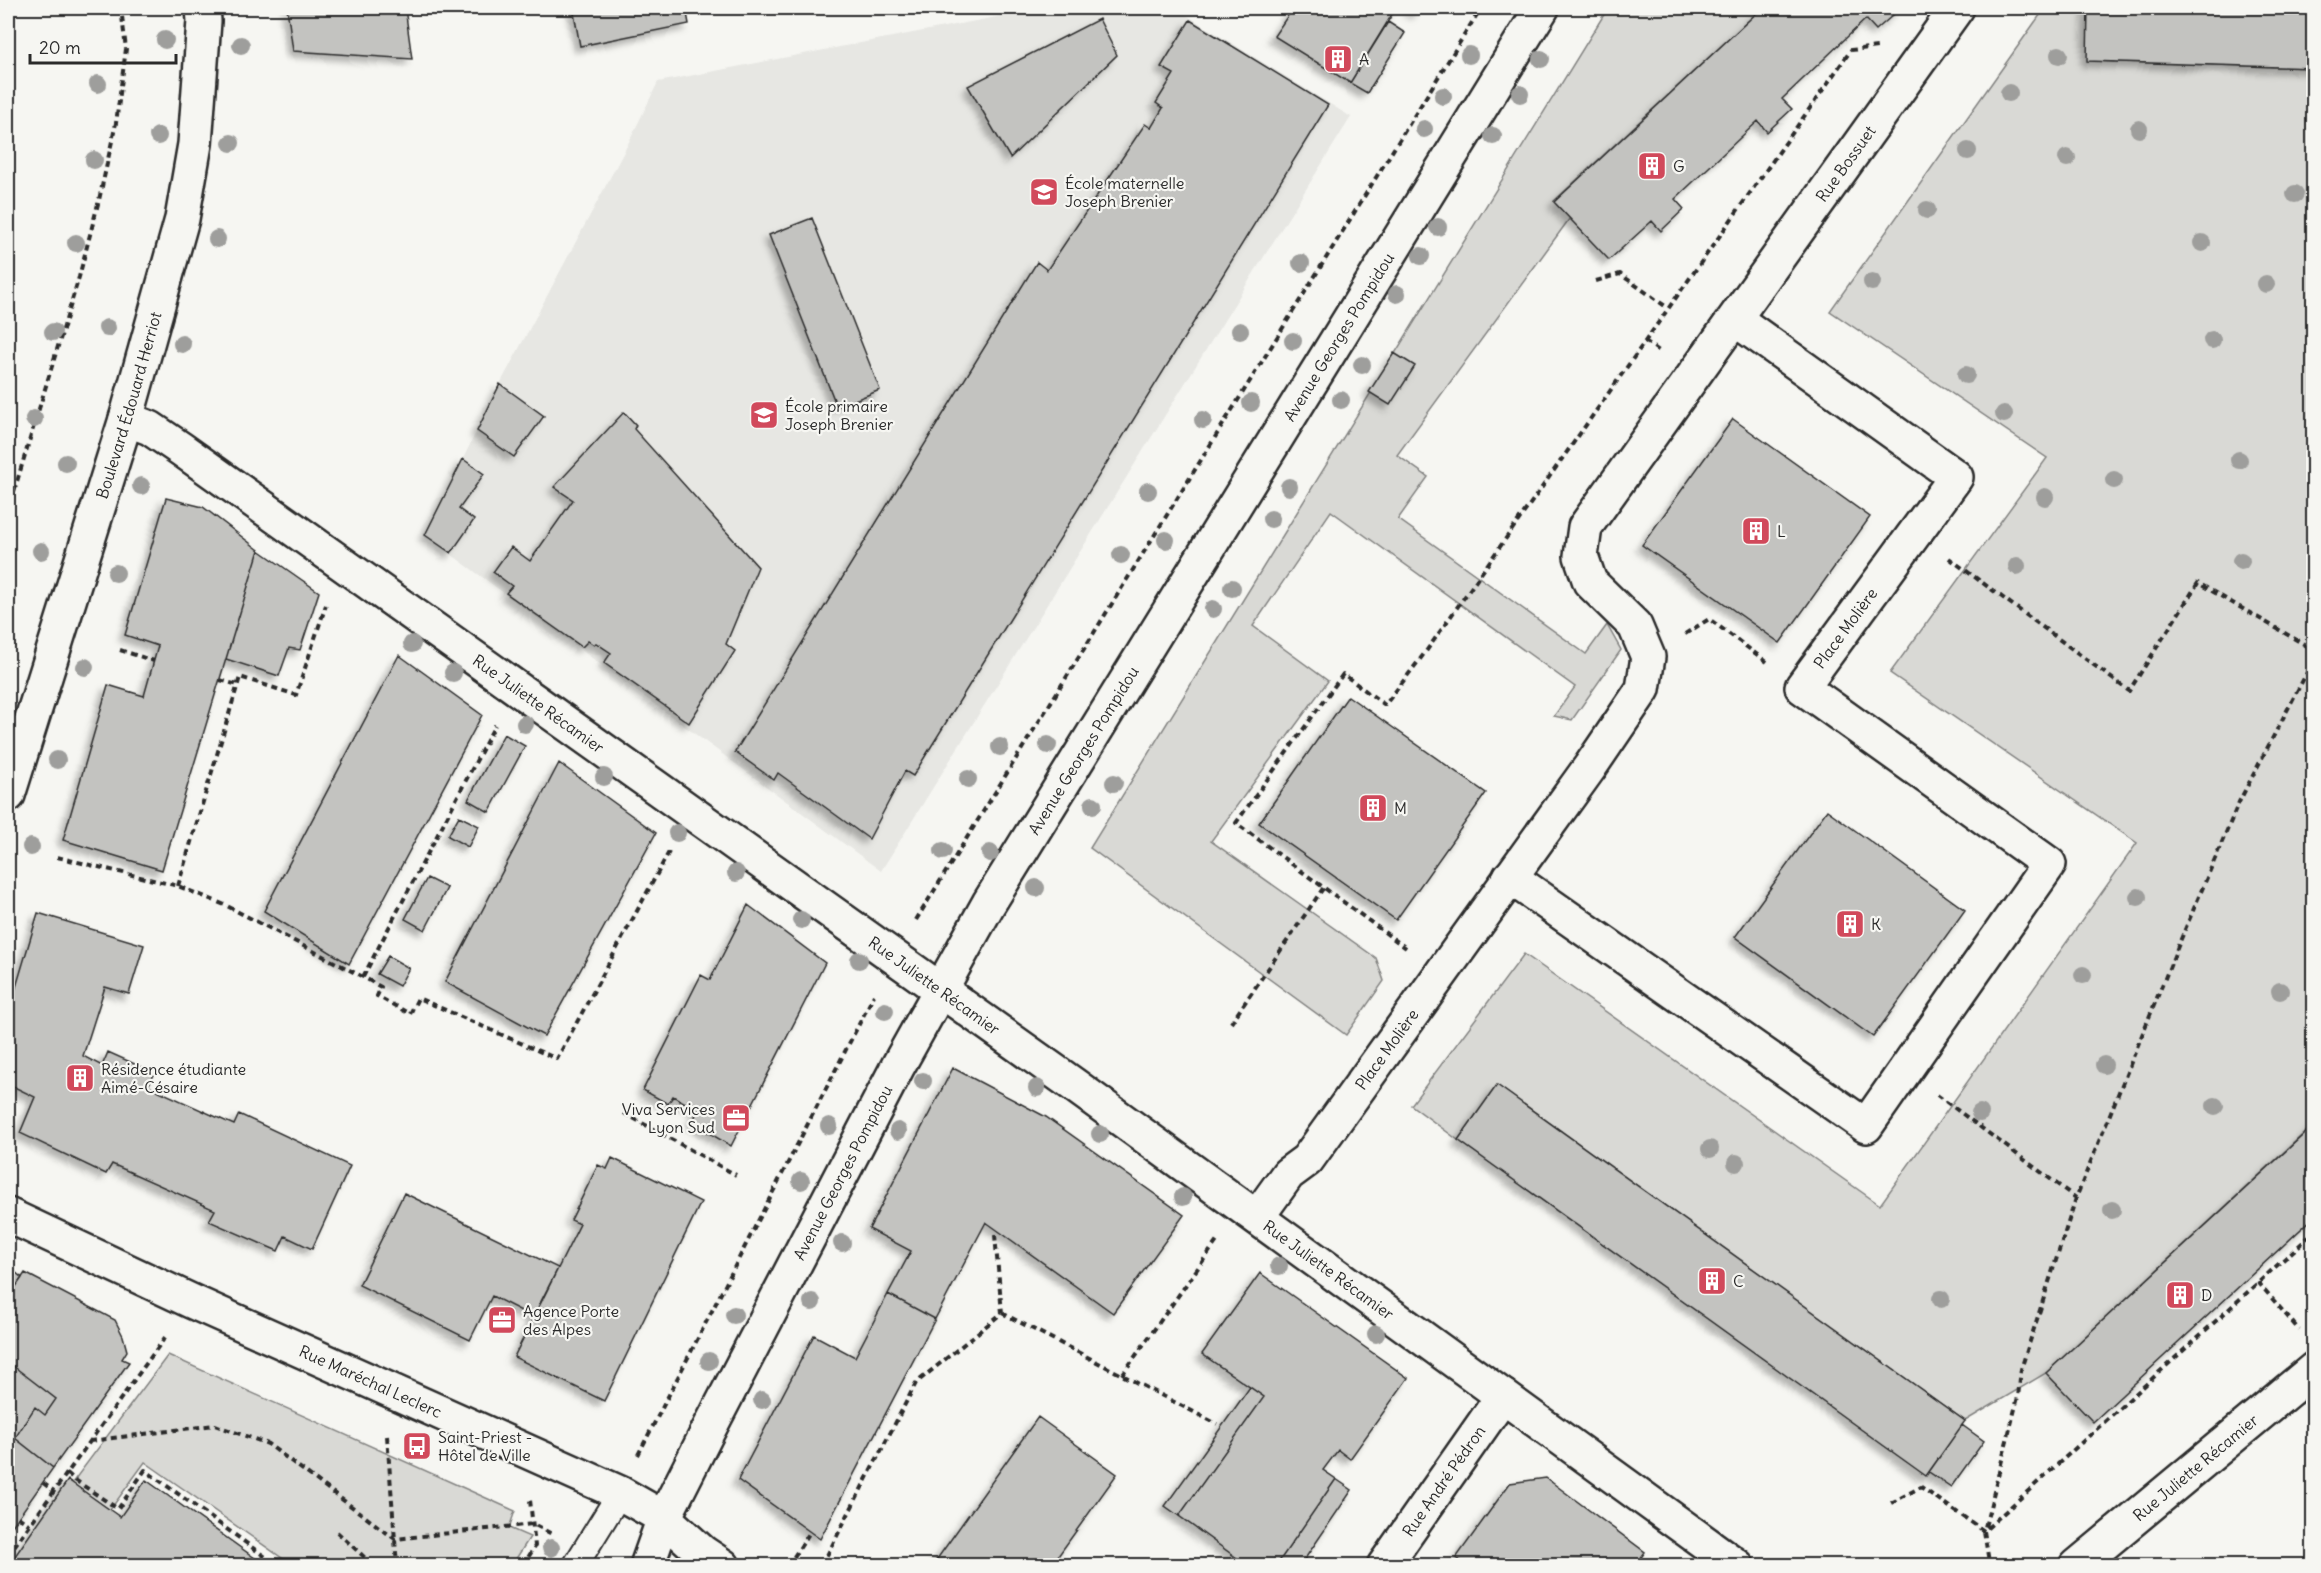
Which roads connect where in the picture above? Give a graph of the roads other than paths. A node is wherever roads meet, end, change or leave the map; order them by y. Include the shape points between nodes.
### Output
1 (203, 8) edge
2 (1542, 8) edge
3 (1957, 8) edge
4 (1735, 320) junction
5 (126, 419) junction
6 (16, 732) edge
7 (8, 795) edge
8 (1510, 877) junction
9 (941, 990) junction
10 (1249, 1212) junction
11 (8, 1215) edge
12 (2313, 1370) edge
13 (1503, 1396) junction
14 (620, 1493) junction
15 (664, 1518) junction
16 (579, 1558) edge
17 (647, 1566) edge
18 (723, 1566) edge
19 (1384, 1566) edge
20 (1737, 1566) edge
21 (2077, 1566) edge

1 - 5 street, Boulevard Édouard Herriot via 195,144 182,219
2 - 9 street, Avenue Georges Pompidou via 989,903
3 - 4 street, Rue Bossuet
4 - 8 street, Place Molière via 1585,527 1581,556 1590,582 1635,626 1648,657 1643,689
4 - 8 street, Place Molière via 1956,477 1802,687 2049,864 1866,1126
5 - 6 street, Boulevard Édouard Herriot
5 - 9 street, Rue Juliette Récamier via 150,428 181,449
6 - 7 street, Boulevard Édouard Herriot
8 - 10 street, Place Molière via 1307,1160
9 - 10 street, Rue Juliette Récamier
9 - 15 street, Avenue Georges Pompidou
10 - 13 street, Rue Juliette Récamier
11 - 14 street, Rue Maréchal Leclerc
12 - 21 street, Rue Juliette Récamier
13 - 19 street, Rue André Pédron
13 - 20 street, Rue Juliette Récamier
14 - 15 street, Rue Maréchal Leclerc
14 - 16 lane
15 - 17 street, Avenue Georges Pompidou
15 - 18 street, Rue Maréchal Leclerc

